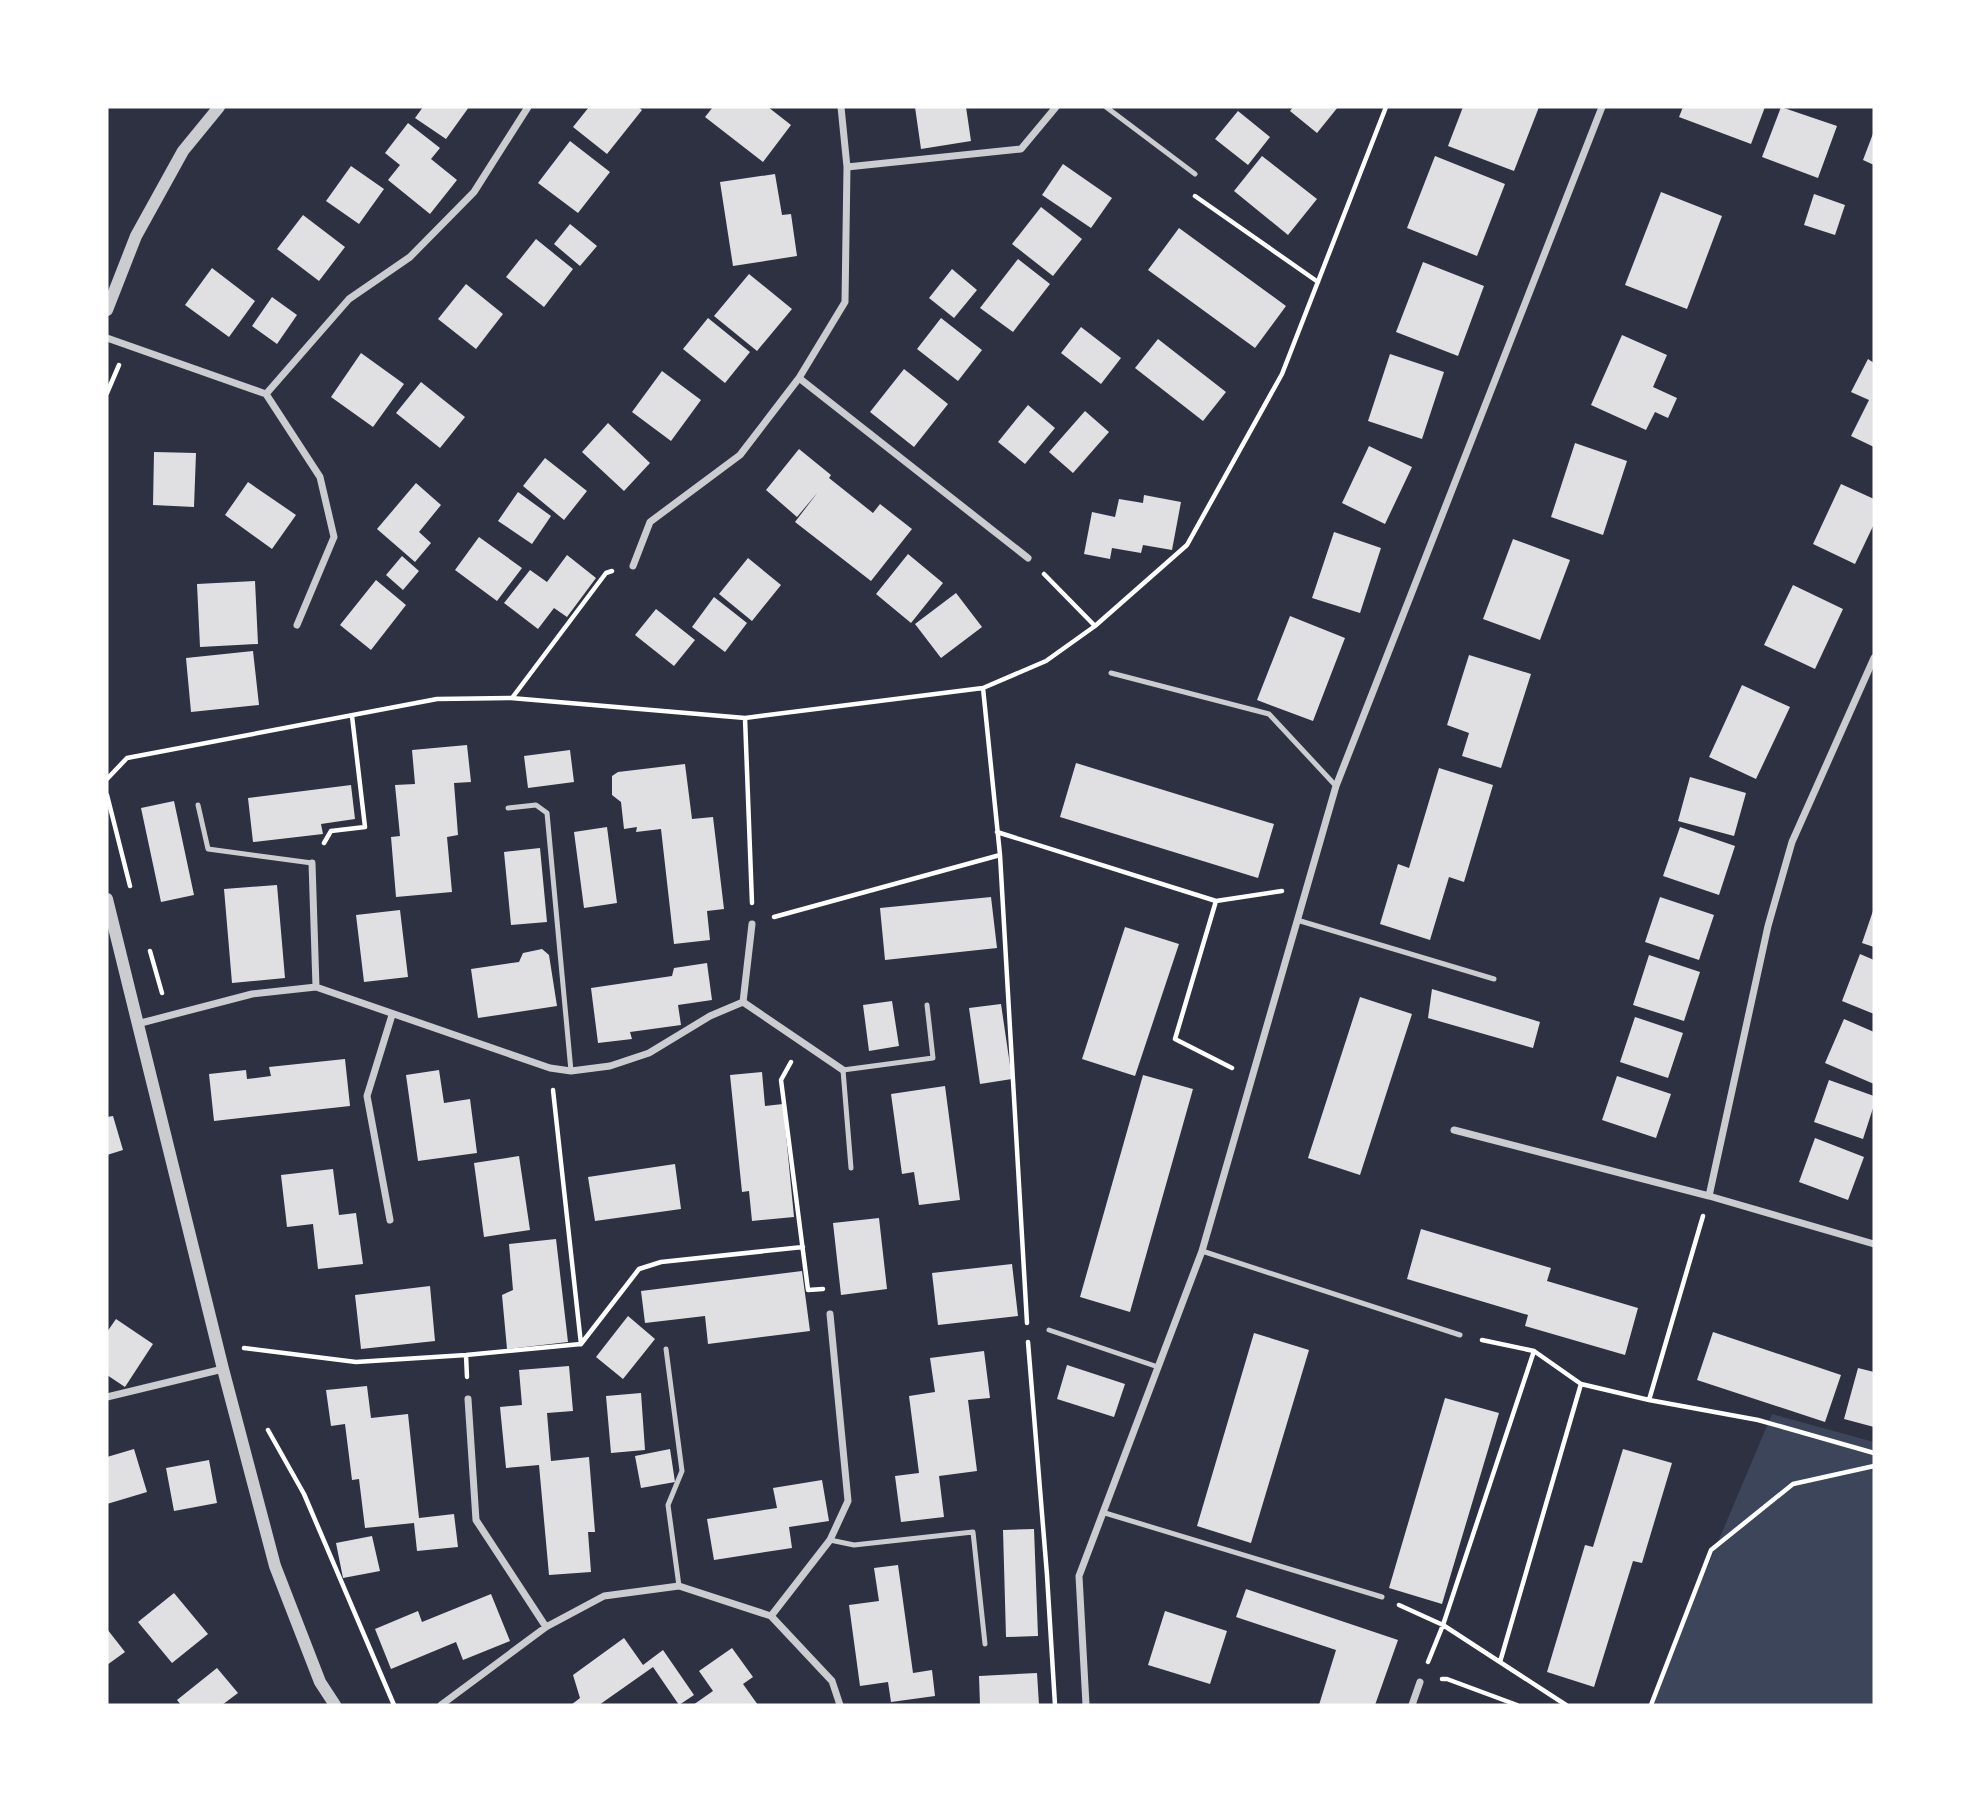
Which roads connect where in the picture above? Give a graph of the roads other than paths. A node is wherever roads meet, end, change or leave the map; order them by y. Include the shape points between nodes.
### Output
1 (219, 107) edge
2 (528, 107) edge
3 (841, 107) edge
4 (1056, 107) edge
5 (1106, 107) edge
6 (1602, 107) edge
7 (847, 167) junction
8 (1195, 174) road end
9 (107, 310) edge
10 (107, 338) edge
11 (799, 378) junction
12 (266, 394) junction
13 (1028, 558) road end
14 (633, 566) road end
15 (297, 625) dead end
16 (1874, 658) edge
17 (1111, 673) dead end
18 (1336, 786) junction
19 (198, 805) dead end
20 (508, 808) dead end
21 (312, 863) joint
22 (107, 899) edge
23 (1297, 920) junction
24 (752, 924) road end
25 (1494, 979) dead end
26 (316, 987) junction
27 (743, 1002) junction
28 (927, 1005) dead end
29 (392, 1015) junction
30 (137, 1024) junction
31 (843, 1070) junction
32 (571, 1071) junction
33 (1454, 1130) dead end
34 (851, 1168) dead end
35 (1709, 1196) junction
36 (390, 1220) dead end
37 (1874, 1244) edge
38 (1202, 1251) junction
39 (830, 1314) road end
40 (1049, 1330) dead end
41 (1460, 1335) road end
42 (666, 1349) dead end
43 (1158, 1367) junction
44 (223, 1369) junction
45 (107, 1396) edge
46 (468, 1399) dead end
47 (1105, 1513) junction
48 (830, 1540) junction
49 (679, 1586) junction
50 (1382, 1597) road end
51 (771, 1616) junction
52 (546, 1627) junction
53 (985, 1644) dead end
54 (1420, 1682) road end
55 (335, 1705) edge
56 (440, 1705) edge
57 (840, 1705) edge
58 (1086, 1705) edge
59 (1412, 1705) edge

1 - 9 street via 183,151 136,236
2 - 12 street via 474,192 410,257 349,299
3 - 7 street
4 - 7 street via 1020,149
5 - 8 lane
6 - 18 street
7 - 11 street via 845,302
10 - 12 street
11 - 13 street
11 - 14 street via 740,455 650,522
12 - 15 street via 320,477 334,537
16 - 35 street via 1792,842 1768,926
17 - 18 lane via 1269,714
18 - 23 street
19 - 21 lane via 208,849
20 - 32 lane via 536,805 547,813
21 - 26 street
22 - 30 street
23 - 25 lane
23 - 38 street
24 - 27 street
26 - 29 street
26 - 30 street via 252,994
27 - 31 street
27 - 32 street via 649,1053 610,1066
28 - 31 lane via 933,1058
29 - 32 street via 550,1069
29 - 36 street via 367,1096
30 - 44 street
31 - 34 lane
33 - 35 street
35 - 37 street
38 - 41 lane
38 - 43 street
39 - 48 street via 848,1501
40 - 43 lane
42 - 49 lane via 682,1471 668,1505
43 - 47 street
44 - 45 street
44 - 55 street via 275,1566 320,1682
46 - 52 street via 477,1520
47 - 50 lane
47 - 58 street via 1079,1576
48 - 51 street
48 - 53 lane via 853,1545 973,1532
49 - 51 street
49 - 52 street via 604,1596
51 - 57 street via 832,1681
52 - 56 street
54 - 59 street

